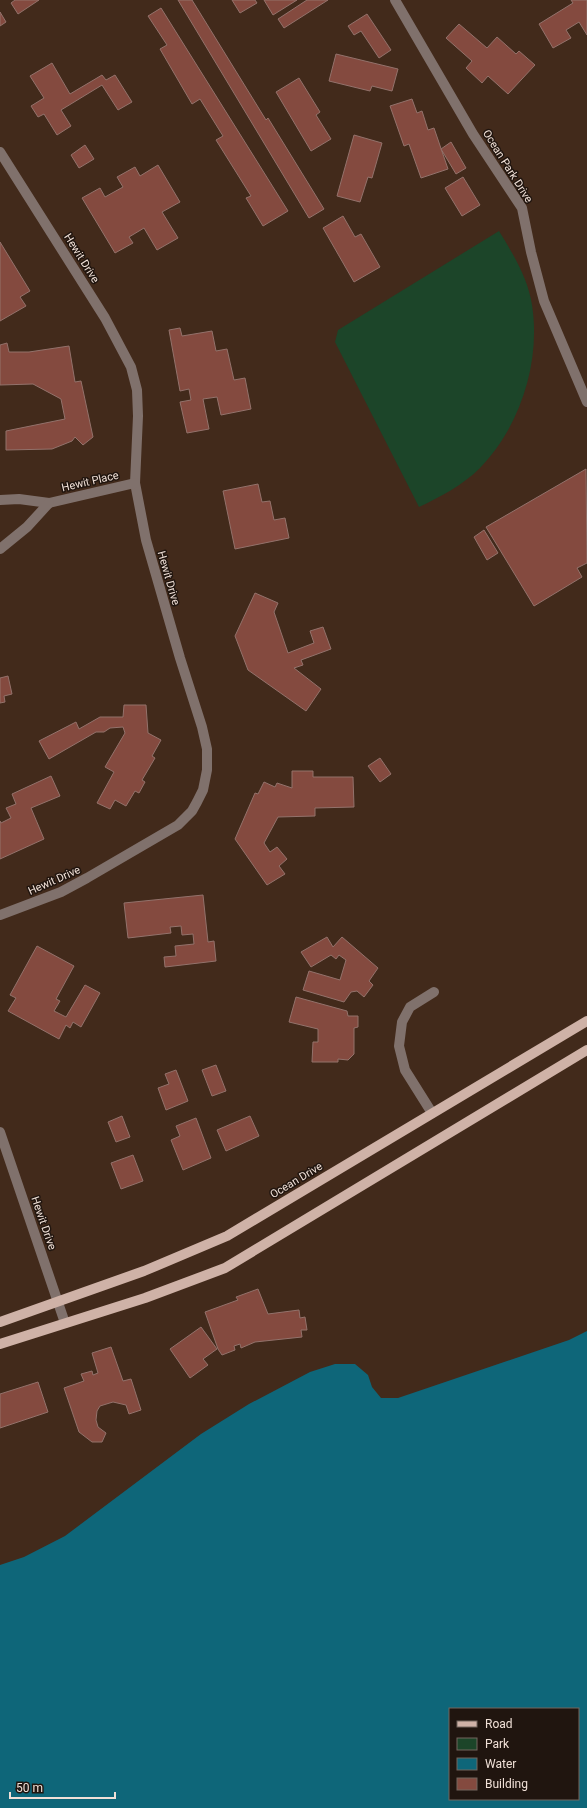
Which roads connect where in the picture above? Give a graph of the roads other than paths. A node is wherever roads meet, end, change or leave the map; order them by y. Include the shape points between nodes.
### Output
1 (395, 0) edge
2 (2, 158) edge
3 (587, 402) edge
4 (135, 482) junction
5 (0, 500) edge
6 (49, 503) junction
7 (0, 549) edge
8 (0, 915) edge
9 (434, 992) dead end
10 (587, 1021) edge
11 (587, 1050) edge
12 (432, 1113) junction
13 (0, 1132) edge
14 (59, 1303) junction
15 (0, 1322) edge
16 (65, 1323) junction
17 (0, 1344) edge

1 - 3 street, Ocean Park Drive via 473,134 522,208 544,301
2 - 4 street, Hewit Drive via 105,318 131,366 137,390 138,416
4 - 6 street, Hewit Place
4 - 8 street, Hewit Drive via 146,540 205,742 207,770 203,790 192,811 178,825 67,888
5 - 6 street, Hewit Place via 19,499
6 - 7 street via 27,527
9 - 12 street via 410,1006 402,1022 400,1046 405,1070
10 - 12 main road, Ocean Drive
11 - 16 main road via 226,1268 145,1298
12 - 14 main road, Ocean Drive via 227,1236
13 - 14 street, Hewit Drive
14 - 15 main road, Ocean Drive
14 - 16 street, Hewit Drive
16 - 17 main road

